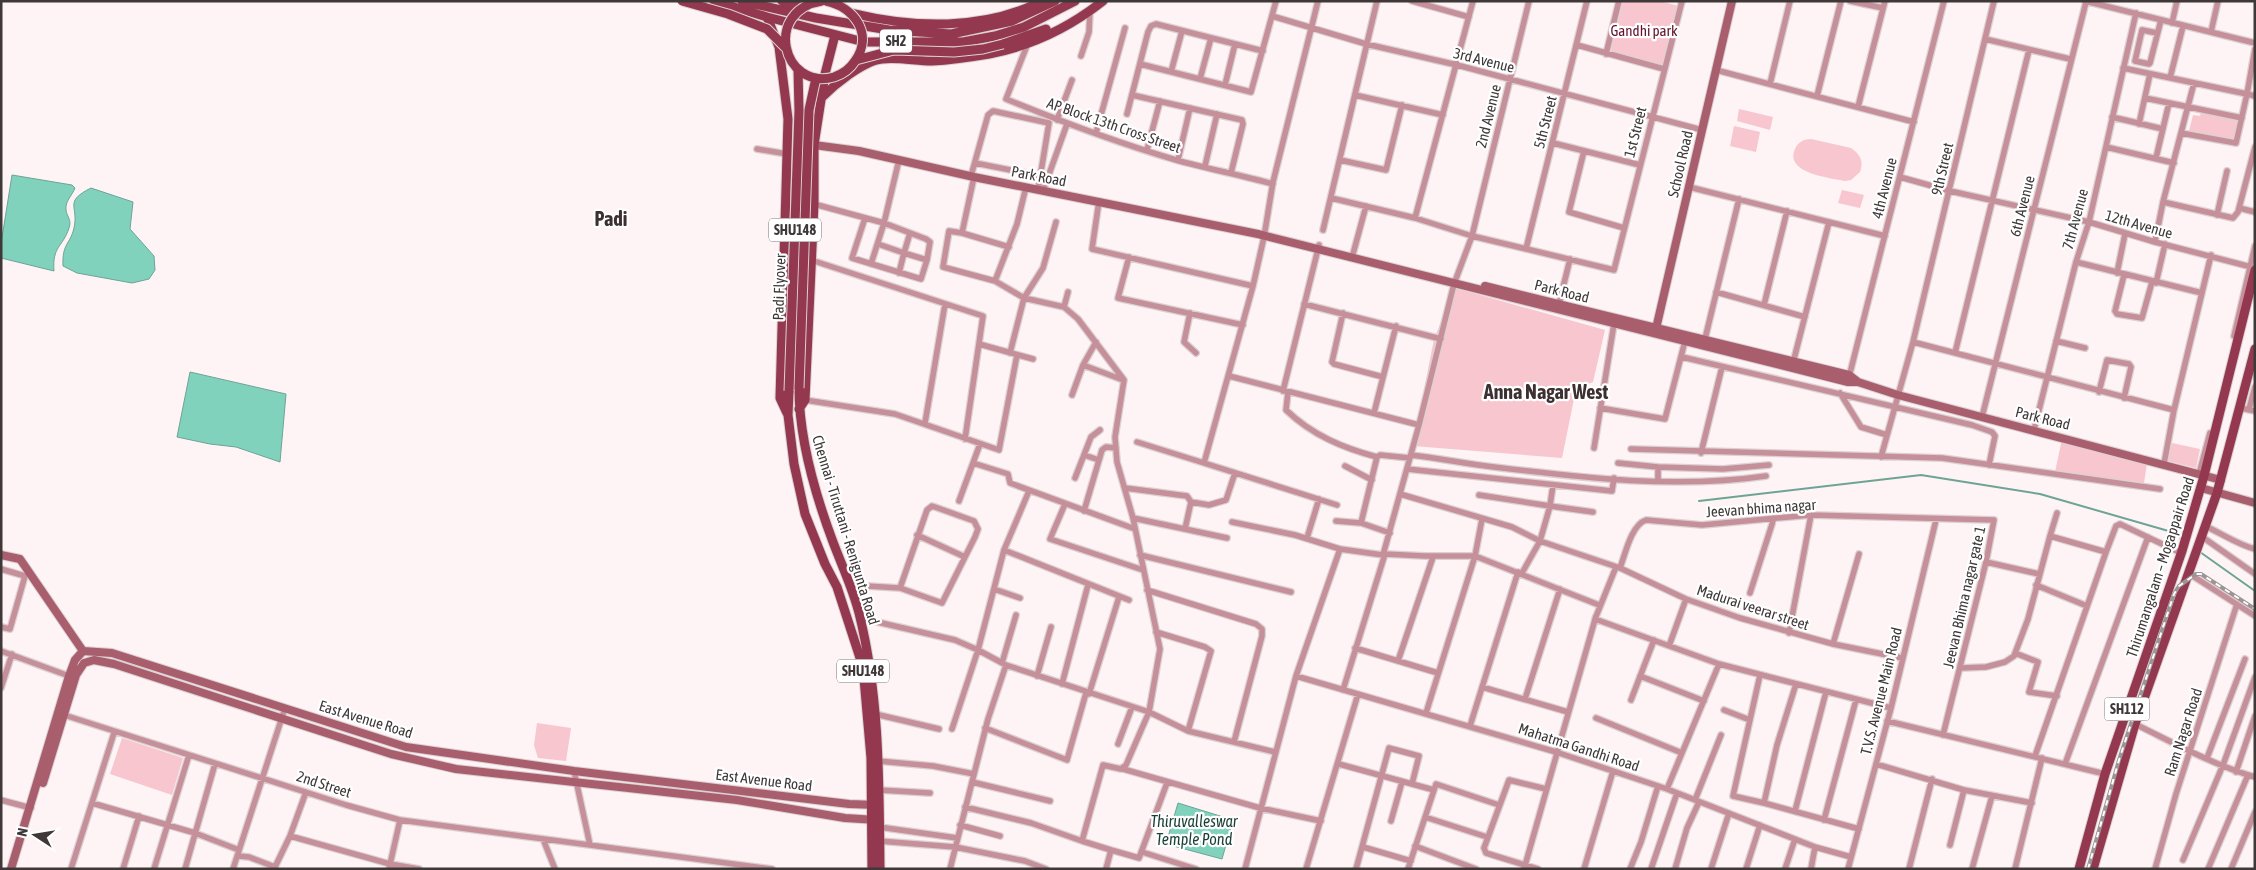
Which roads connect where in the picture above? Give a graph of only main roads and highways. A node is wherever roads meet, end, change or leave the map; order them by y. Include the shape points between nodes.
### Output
1 (682, 1) edge
2 (714, 1) edge
3 (742, 1) edge
4 (782, 1) edge
5 (824, 1) edge
6 (1042, 1) edge
7 (1054, 1) edge
8 (1075, 1) edge
9 (1094, 1) edge
10 (1103, 1) edge
11 (837, 2) edge
12 (809, 4) edge
13 (852, 13) junction
14 (766, 17) junction
15 (835, 35) junction
16 (909, 42) junction
17 (786, 48) junction
18 (856, 60) junction
19 (907, 60) junction
20 (798, 69) junction
21 (816, 78) junction
22 (821, 98) junction
23 (788, 119) junction
24 (816, 122) junction
25 (2253, 268) edge
26 (2255, 349) edge
27 (799, 409) junction
28 (2248, 409) edge
29 (788, 415) junction
30 (875, 805) junction
31 (877, 822) junction
32 (872, 869) edge
33 (880, 869) edge
34 (2079, 869) edge
35 (2093, 869) edge

1 - 17 main road, Padi Flyover, bridge via 767,29
2 - 14 main road, SH2
3 - 7 main road, SH2 via 889,30 951,34 1012,21
4 - 12 main road
5 - 11 main road, bridge
5 - 12 main road, bridge
6 - 13 main road via 993,18 955,24 892,22
8 - 16 main road, SH2 via 1024,27 995,36 963,42
9 - 18 main road, bridge via 1045,30 983,49 954,52 894,50
10 - 19 main road via 1057,31 1028,43 989,54 933,61
11 - 13 main road, bridge
12 - 17 main road, bridge via 790,20
13 - 18 main road, bridge via 862,36
14 - 15 main road, SH2
14 - 23 main road via 779,47
15 - 16 main road, SH2 via 864,42
15 - 22 main road
16 - 19 main road
17 - 20 main road, Padi Flyover / SHU148, bridge
18 - 21 main road, bridge via 839,76
19 - 22 main road via 881,59 868,64 833,86
20 - 21 main road, bridge
20 - 29 main road, Padi Flyover / SHU148, bridge
21 - 27 main road, Padi Flyover / SHU148, bridge via 809,110
22 - 24 main road
23 - 24 main road
23 - 29 main road via 780,398
24 - 27 main road via 805,400
25 - 34 main road, Thirumangalam – Mogappair Road / SH112 via 2201,488 2182,552 2104,774
26 - 28 main road, Thirumangalam – Mogappair Road / SH112
27 - 30 main road, Chennai - Tiruttani - Renigunta Road / SHU148 via 816,489 850,585 870,666 878,761 879,790
28 - 35 main road, Thirumangalam – Mogappair Road / SH112 via 2135,724
29 - 30 main road, Chennai - Tiruttani - Renigunta Road / SHU148 via 805,514 837,587 862,667
30 - 31 main road, Chennai - Tiruttani - Renigunta Road / SHU148
31 - 32 main road, Chennai - Tiruttani - Renigunta Road / SHU148
31 - 33 main road, Chennai - Tiruttani - Renigunta Road / SHU148

